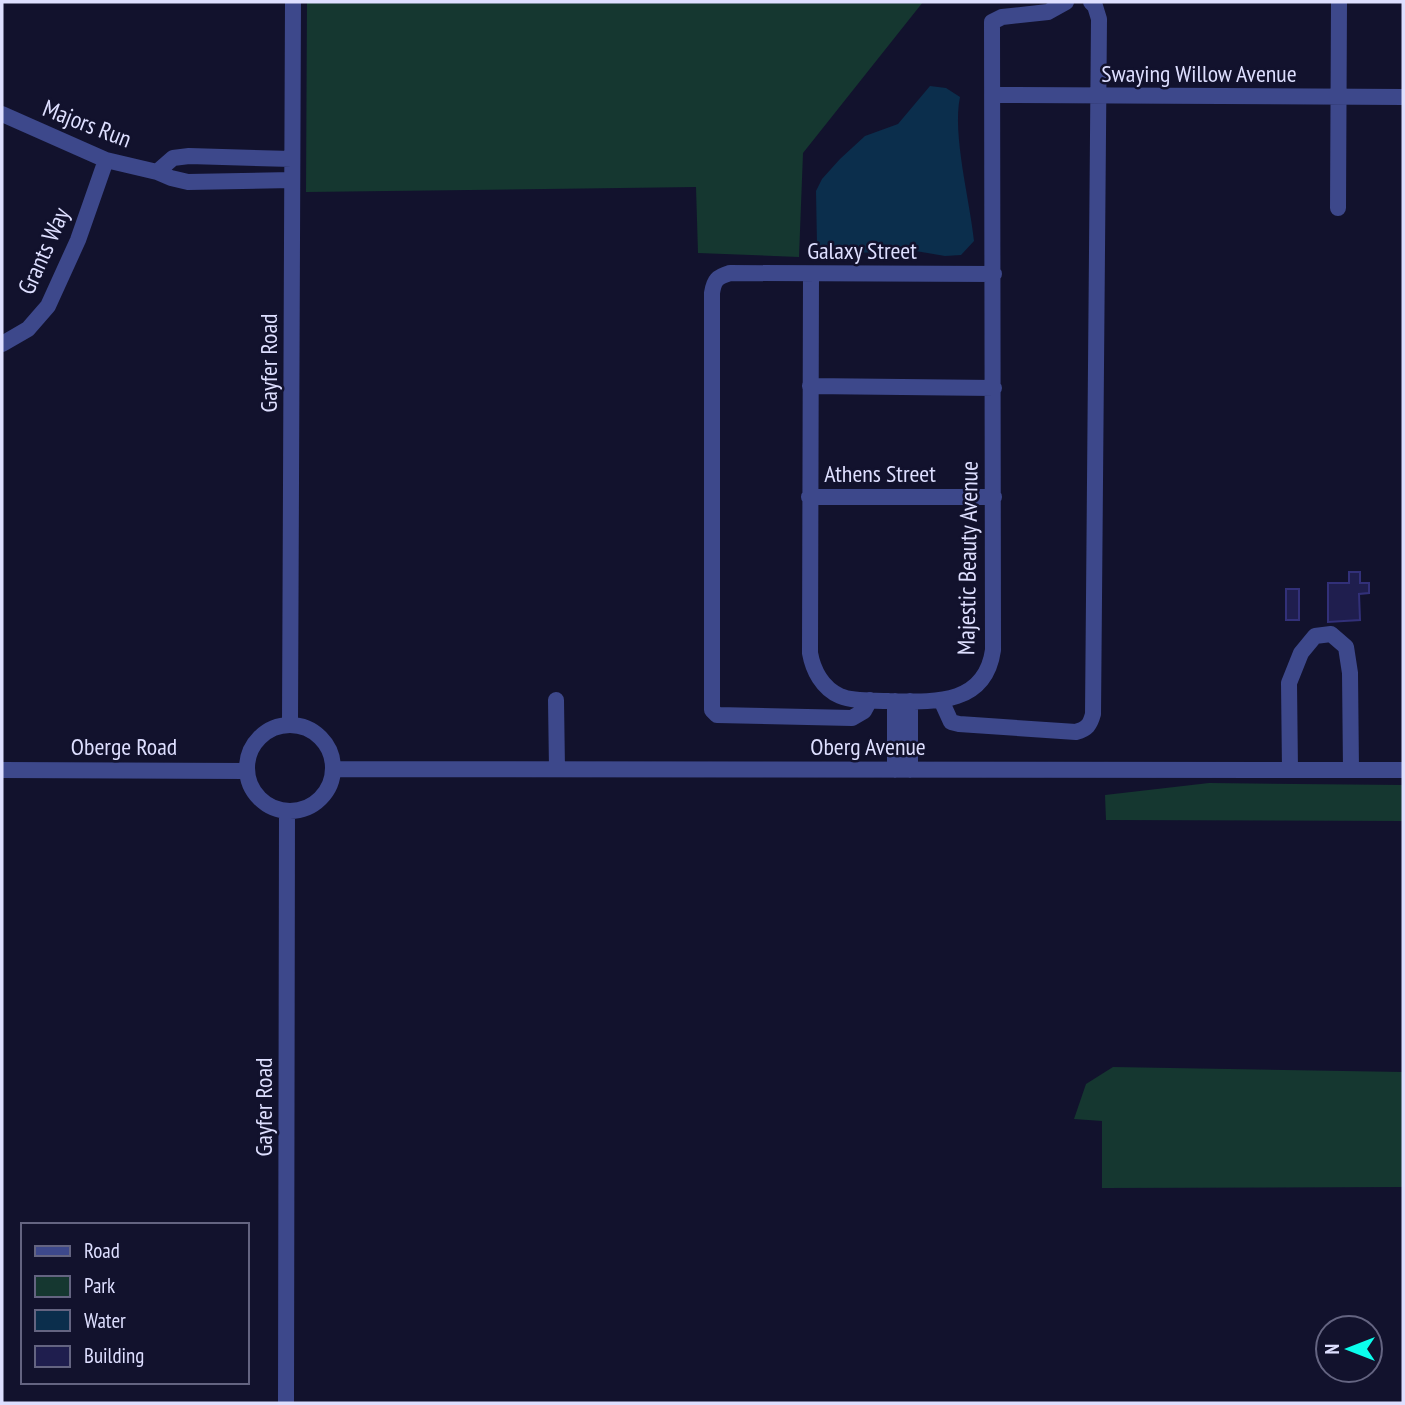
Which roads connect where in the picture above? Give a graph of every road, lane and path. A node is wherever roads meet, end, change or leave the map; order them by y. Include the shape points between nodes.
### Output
1 (293, 2) edge
2 (1066, 2) edge
3 (1091, 2) edge
4 (1339, 2) edge
5 (994, 95) junction
6 (1097, 96) junction
7 (1339, 97) junction
8 (1403, 97) edge
9 (2, 114) edge
10 (292, 159) junction
11 (106, 160) junction
12 (158, 172) junction
13 (292, 180) junction
14 (1338, 208) dead end
15 (811, 274) junction
16 (994, 274) junction
17 (2, 344) edge
18 (810, 386) junction
19 (994, 388) junction
20 (809, 497) junction
21 (994, 497) junction
22 (556, 700) dead end
23 (870, 700) junction
24 (942, 700) junction
25 (902, 701) junction
26 (290, 724) junction
27 (333, 769) junction
28 (557, 769) junction
29 (2, 770) edge
30 (902, 770) junction
31 (1290, 770) junction
32 (1351, 770) junction
33 (246, 771) junction
34 (1403, 771) edge
35 (287, 811) junction
36 (286, 1403) edge

1 - 10 street, Gayfer Road
2 - 5 street, Majestic Beauty Avenue via 1048,12 992,22
3 - 6 street via 1099,19
4 - 7 street
5 - 6 street, Swaying Willow Avenue
5 - 16 street, Majestic Beauty Avenue
6 - 7 street, Swaying Willow Avenue
6 - 24 street via 1090,724 1076,732 960,724 951,722
7 - 8 street, Swaying Willow Avenue
7 - 14 street
9 - 11 street, Majors Run
10 - 12 street via 189,156 173,158
10 - 13 street, Gayfer Road
11 - 12 street, Majors Run
11 - 17 street, Grants Way via 78,240 48,306 28,329
12 - 13 street, Majors Run via 188,182
13 - 26 street, Gayfer Road
15 - 16 street, Galaxy Street
15 - 18 street, Majestic Beauty Avenue
15 - 23 street, Galaxy Street via 730,273 714,282 712,710 717,715 852,718 864,711
16 - 19 street, Majestic Beauty Avenue
18 - 19 street
18 - 20 street, Majestic Beauty Avenue
19 - 21 street, Majestic Beauty Avenue
20 - 21 street, Athens Street
20 - 23 street, Majestic Beauty Avenue via 812,665 828,688 841,697
21 - 24 street, Majestic Beauty Avenue via 991,663 974,688
22 - 28 street
23 - 25 street, Majestic Beauty Avenue
24 - 25 street, Majestic Beauty Avenue
25 - 30 street
26 - 27 street via 312,730 321,738
26 - 33 street via 270,730 253,744
27 - 28 street, Oberg Avenue
27 - 35 street via 319,800
28 - 30 street, Oberg Avenue
29 - 33 street, Oberge Road
30 - 31 street, Oberg Avenue
31 - 32 street, Oberg Avenue
31 - 32 street via 1289,683 1301,653 1315,636 1331,634 1346,647 1350,673
32 - 34 street, Oberg Avenue
33 - 35 street via 264,803
35 - 36 street, Gayfer Road

